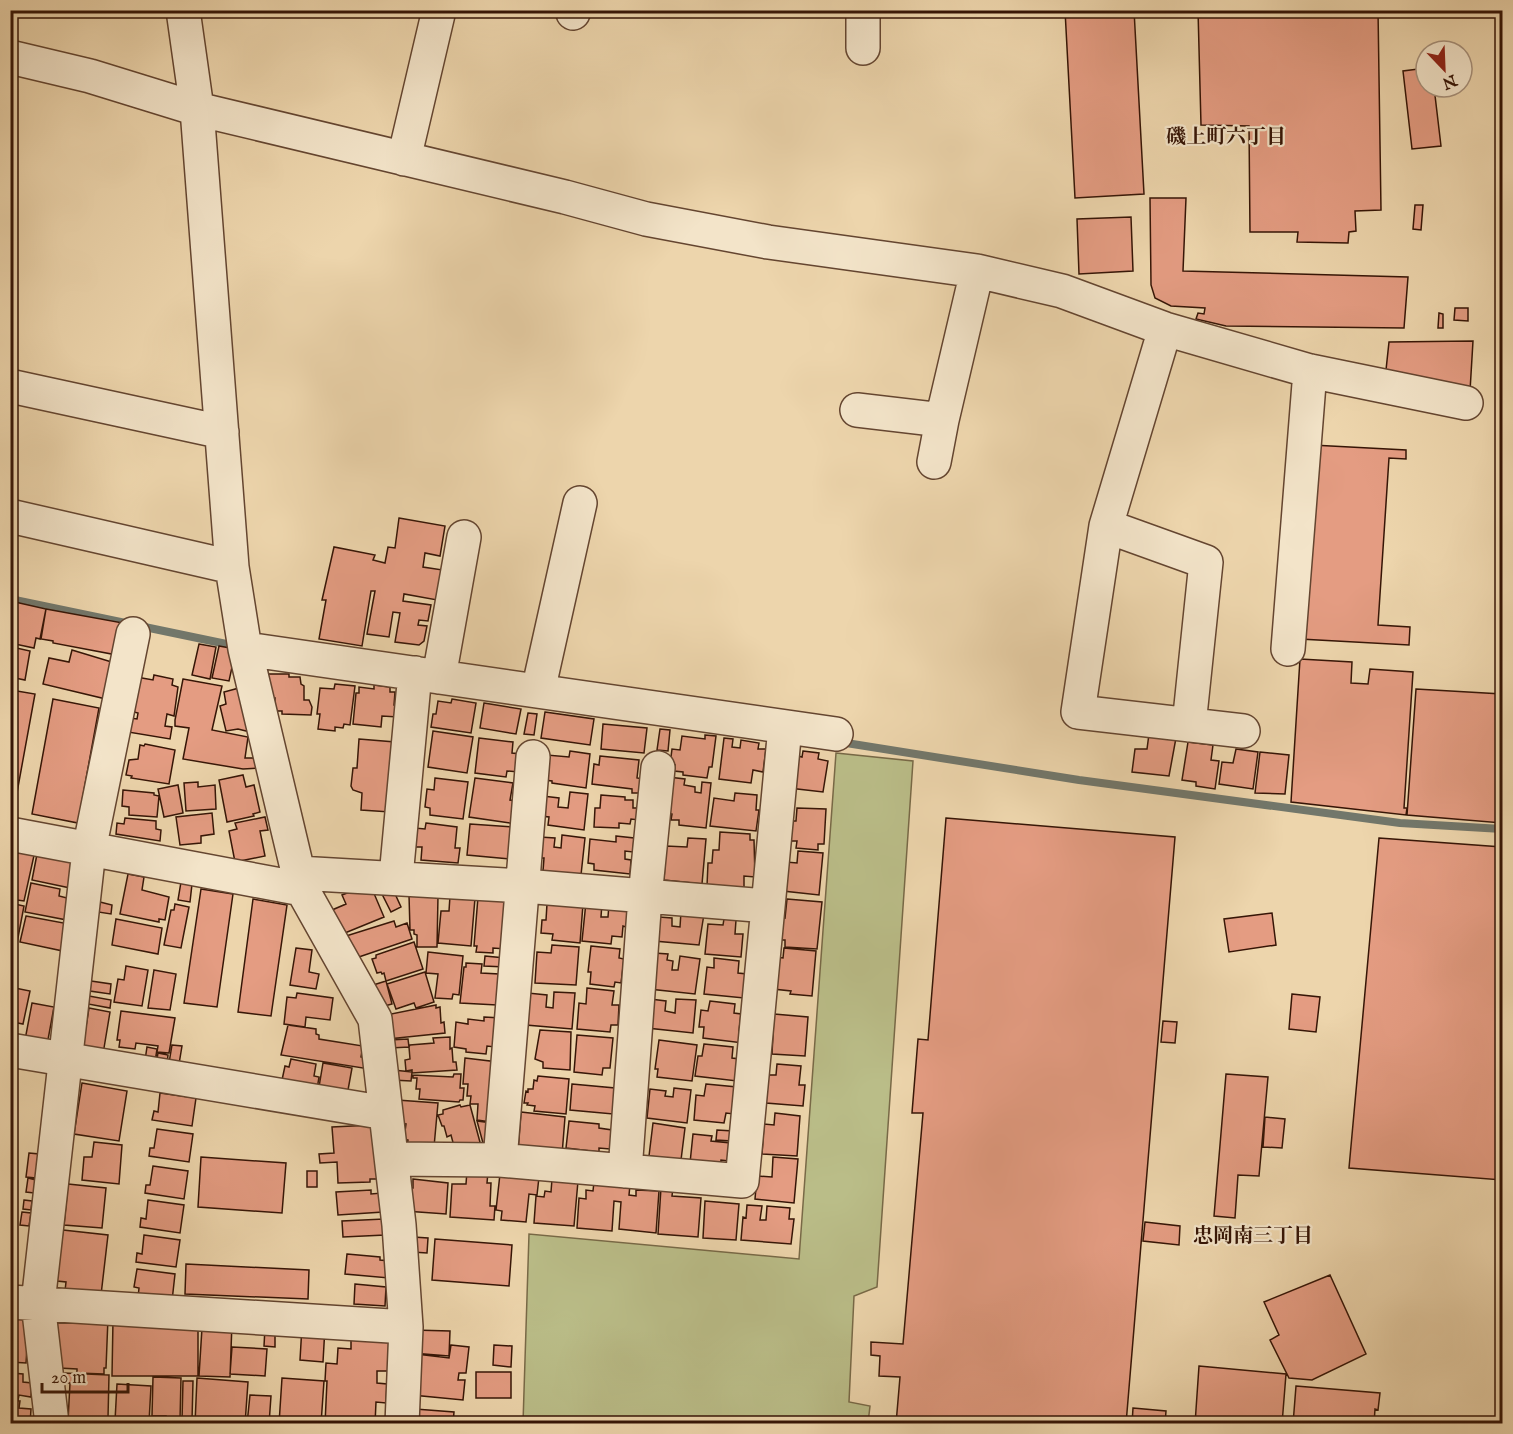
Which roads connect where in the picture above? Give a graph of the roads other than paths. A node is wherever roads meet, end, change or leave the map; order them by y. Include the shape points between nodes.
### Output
1 (183, 10) edge
2 (440, 10) edge
3 (863, 10) edge
4 (863, 48) dead end
5 (10, 57) edge
6 (197, 110) junction
7 (404, 159) junction
8 (977, 271) junction
9 (1165, 329) junction
10 (1310, 371) junction
11 (10, 386) edge
12 (1466, 403) dead end
13 (857, 410) dead end
14 (942, 420) junction
15 (222, 432) junction
16 (934, 462) dead end
17 (580, 503) dead end
18 (10, 516) edge
19 (1106, 526) junction
20 (464, 537) dead end
21 (232, 567) junction
22 (133, 634) dead end
23 (245, 649) junction
24 (1288, 649) dead end
25 (427, 675) junction
26 (538, 691) junction
27 (1189, 725) junction
28 (785, 727) junction
29 (1243, 731) dead end
30 (836, 734) dead end
31 (533, 757) dead end
32 (658, 768) dead end
33 (10, 834) edge
34 (89, 850) junction
35 (396, 878) junction
36 (300, 881) junction
37 (524, 886) junction
38 (645, 897) junction
39 (767, 906) junction
40 (10, 1050) edge
41 (66, 1060) junction
42 (386, 1113) junction
43 (392, 1159) junction
44 (500, 1160) junction
45 (625, 1171) junction
46 (24, 1302) edge
47 (406, 1328) junction
48 (52, 1424) edge
49 (402, 1424) edge

1 - 6 street
2 - 7 street
3 - 4 street
5 - 6 street via 90,76
6 - 7 street
6 - 15 street
7 - 8 street via 668,223 768,242
8 - 9 street via 1062,291
8 - 14 street
9 - 10 street
9 - 19 street
10 - 12 street
10 - 24 street
11 - 15 street
13 - 14 street
14 - 16 street
15 - 21 street
17 - 26 street
18 - 21 street
19 - 27 street via 1206,562
19 - 27 street via 1078,712
20 - 25 street
21 - 23 street
22 - 34 street
23 - 25 street
23 - 36 street
25 - 26 street
25 - 35 street
26 - 28 street
27 - 29 street
28 - 30 street
28 - 39 street
31 - 37 street
32 - 38 street
33 - 34 street
34 - 36 street
34 - 41 street
35 - 36 street
35 - 37 street
36 - 42 street via 375,1019
37 - 38 street
37 - 44 street
38 - 39 street
38 - 45 street
39 - 45 street via 742,1180
40 - 41 street
41 - 42 street
41 - 46 street
42 - 43 street
43 - 44 street
43 - 47 street
44 - 45 street
46 - 47 street
46 - 48 street
47 - 49 street

